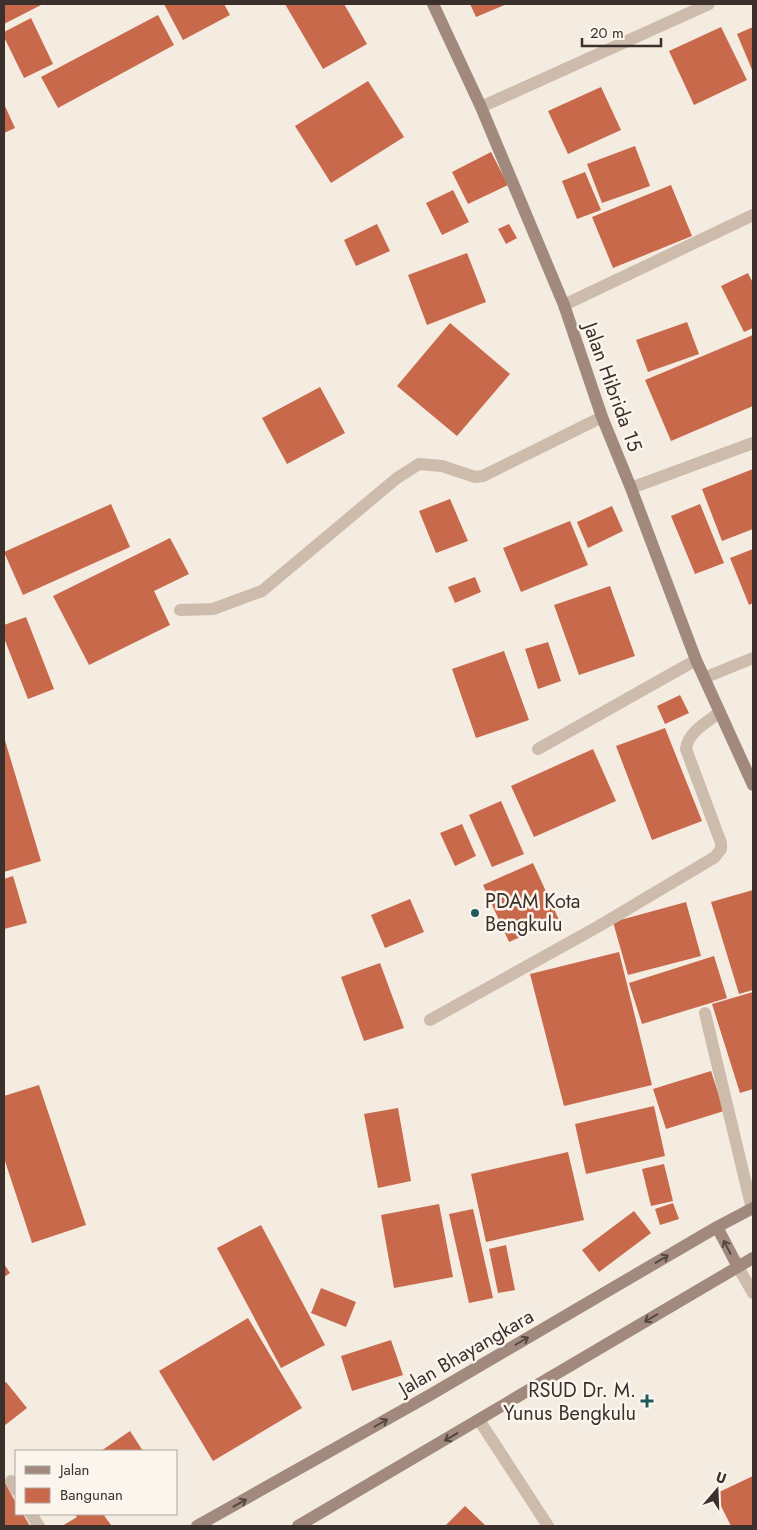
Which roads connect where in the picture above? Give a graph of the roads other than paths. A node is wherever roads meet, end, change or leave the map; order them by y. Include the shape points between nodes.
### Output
1 (433, 4) edge
2 (710, 4) edge
3 (481, 107) junction
4 (753, 215) edge
5 (564, 305) junction
6 (602, 417) junction
7 (753, 442) edge
8 (631, 488) junction
9 (180, 610) dead end
10 (753, 658) edge
11 (696, 660) junction
12 (704, 678) junction
13 (720, 712) junction
14 (538, 749) dead end
15 (753, 785) edge
16 (705, 1013) dead end
17 (430, 1020) dead end
18 (753, 1209) edge
19 (717, 1227) junction
20 (753, 1258) edge
21 (738, 1267) junction
22 (753, 1293) edge
23 (479, 1420) junction
24 (32, 1515) edge
25 (38, 1526) edge
26 (197, 1526) edge
27 (298, 1526) edge
28 (548, 1526) edge

1 - 3 street, Jalan Hibrida 15
2 - 3 street
3 - 5 street, Jalan Hibrida 15
4 - 5 street
5 - 6 street, Jalan Hibrida 15
6 - 8 street, Jalan Hibrida 15
6 - 9 street via 482,476 419,464 397,478 262,592 213,609
7 - 8 street
8 - 11 street, Jalan Hibrida 15
10 - 12 street
11 - 12 street, Jalan Hibrida 15
11 - 14 street
12 - 13 street, Jalan Hibrida 15
13 - 15 street, Jalan Hibrida 15
13 - 17 street via 691,735 686,749 722,843 715,856 599,926
16 - 18 street
18 - 19 street, Jalan Bhayangkara
21 -> 19 street
26 -> 19 street, Jalan Bhayangkara via 430,1395
20 - 21 street
21 - 22 street
21 -> 23 street
23 -> 27 street
23 - 28 street
24 - 25 street

